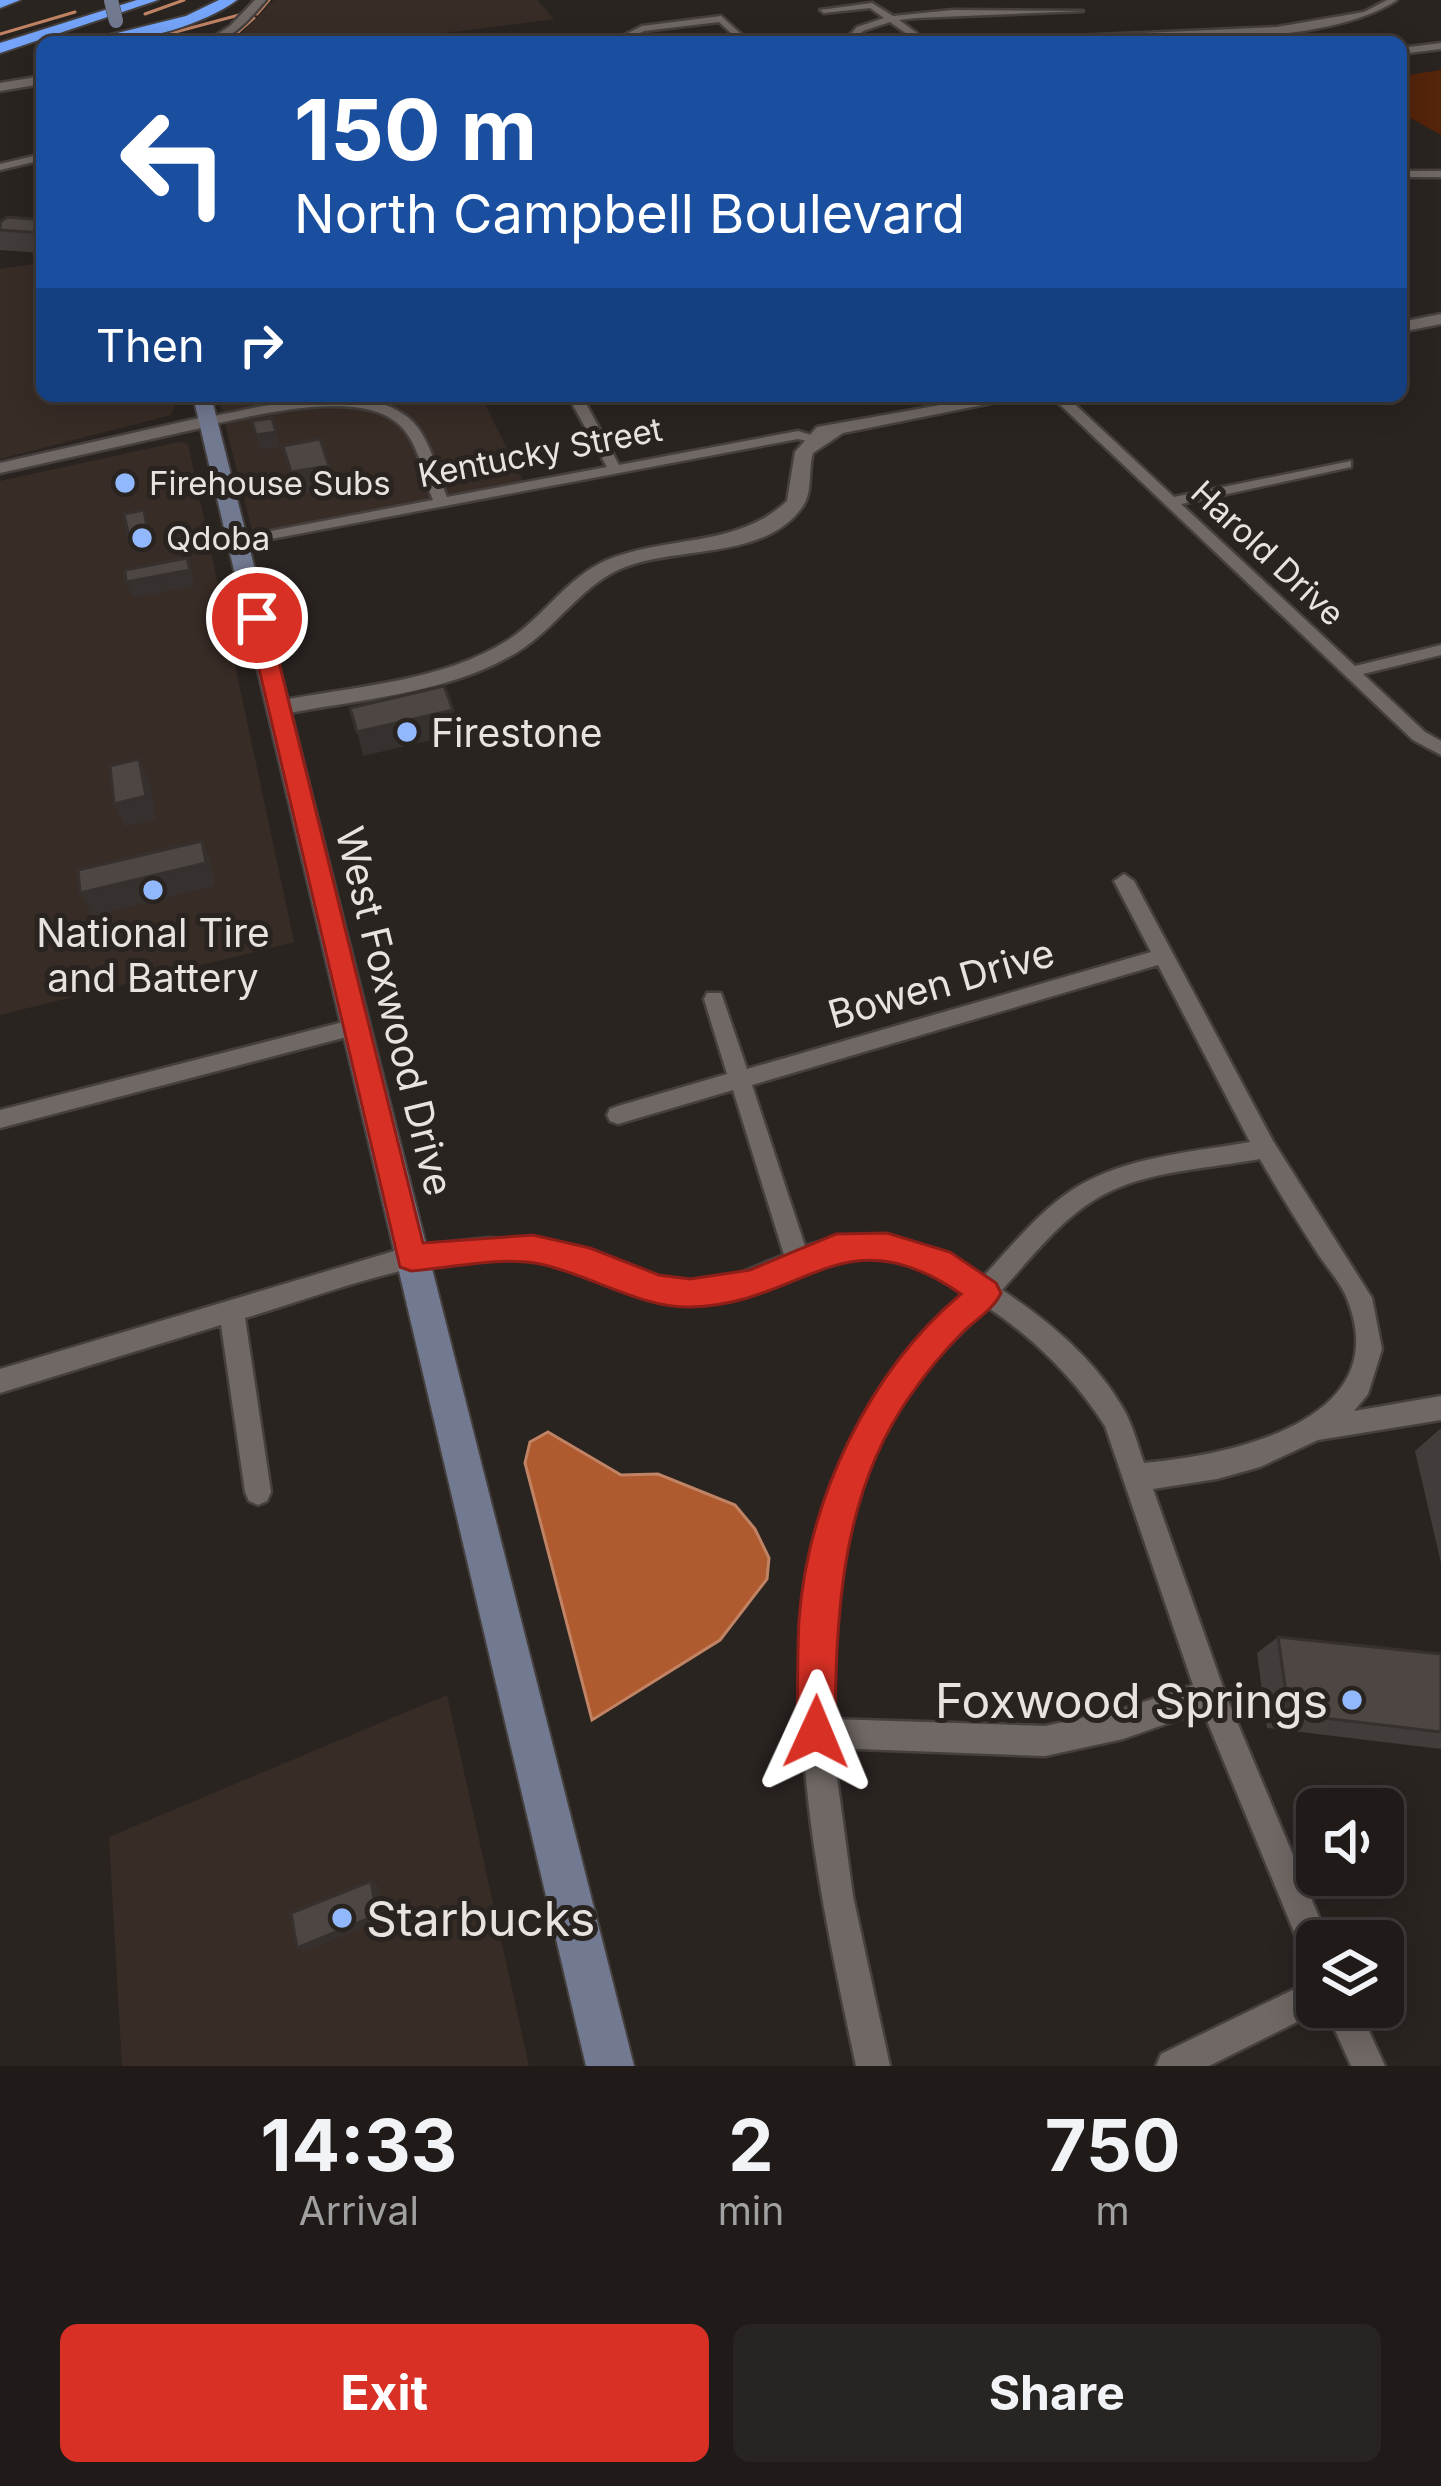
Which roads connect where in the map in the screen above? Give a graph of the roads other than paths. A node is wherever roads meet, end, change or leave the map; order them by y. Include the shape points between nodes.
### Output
1 (13, 0) edge
2 (111, 0) edge
3 (125, 0) edge
4 (152, 0) edge
5 (230, 0) edge
6 (261, 0) edge
7 (971, 0) edge
8 (1066, 0) edge
9 (1393, 0) edge
10 (0, 4) edge
11 (824, 10) dead end
12 (979, 11) junction
13 (1078, 11) junction
14 (892, 20) junction
15 (120, 35) edge
16 (914, 35) dead end
17 (38, 36) edge
18 (221, 36) edge
19 (627, 36) edge
20 (739, 36) edge
21 (851, 36) edge
22 (1097, 36) edge
23 (1172, 36) edge
24 (36, 37) edge
25 (0, 38) edge
26 (1441, 46) edge
27 (0, 48) edge
28 (1407, 50) edge
29 (36, 53) edge
30 (0, 62) edge
31 (36, 81) edge
32 (0, 87) edge
33 (36, 158) edge
34 (0, 166) edge
35 (1407, 174) edge
36 (1441, 174) edge
37 (1441, 320) edge
38 (1407, 326) edge
39 (578, 402) edge
40 (985, 402) edge
41 (1064, 402) edge
42 (205, 408) edge
43 (801, 439) junction
44 (1346, 464) dead end
45 (0, 468) edge
46 (614, 469) junction
47 (441, 501) junction
48 (1170, 502) junction
49 (239, 542) junction
50 (1441, 650) edge
51 (1352, 673) junction
52 (279, 708) junction
53 (1441, 749) edge
54 (1124, 881) dead end
55 (1164, 956) junction
56 (714, 1000) dead end
57 (356, 1027) junction
58 (739, 1079) junction
59 (618, 1115) dead end
60 (0, 1118) edge
61 (1266, 1148) junction
62 (411, 1258) junction
63 (798, 1260) junction
64 (985, 1293) junction
65 (232, 1313) junction
66 (0, 1381) edge
67 (1351, 1398) junction
68 (1441, 1408) edge
69 (1392, 1415) junction
70 (1309, 1431) junction
71 (1138, 1477) junction
72 (258, 1492) dead end
73 (1211, 1694) junction
74 (816, 1732) junction
75 (1305, 1920) edge
76 (1296, 2004) edge
77 (1349, 2028) edge
78 (1364, 2065) edge
79 (610, 2066) edge
80 (873, 2066) edge
81 (1172, 2066) edge

1 - 10 highway
2 - 15 main road, bridge
3 - 25 highway
4 - 17 highway
5 - 15 highway via 207,14
6 - 18 street
7 - 12 street
8 - 13 street
9 - 23 street via 1357,17
11 - 14 street via 872,5
12 - 13 street
12 - 14 street
13 - 22 street
14 - 16 street
14 - 21 street
19 - 20 street via 721,20
24 - 27 highway
26 - 28 street
29 - 30 highway
31 - 32 street
33 - 34 street
35 - 36 street
37 - 38 street
39 - 46 street
40 - 43 street
41 - 48 street, Harold Drive
42 - 45 street
42 - 47 street via 332,403 388,412 412,431
42 - 49 main road, West Foxwood Drive
43 - 46 street, Kentucky Street
43 - 52 street via 796,502 775,523 605,568 517,643 469,667
44 - 48 street
46 - 47 street, Kentucky Street
47 - 49 street, Kentucky Street
48 - 51 street, Harold Drive
49 - 52 main road, West Foxwood Drive
50 - 51 street
51 - 53 street, Harold Drive
52 - 57 main road, West Foxwood Drive
54 - 55 street
55 - 58 street, Bowen Drive
55 - 61 street
56 - 58 street
57 - 60 street
57 - 62 main road, West Foxwood Drive
58 - 59 street, Bowen Drive
58 - 63 street
61 - 64 street via 1107,1181 1037,1233
61 - 67 street via 1362,1305 1369,1354
62 - 63 street via 533,1249 690,1293 752,1284
62 - 65 street
62 - 79 main road, West Foxwood Drive
63 - 64 street via 887,1246 939,1262
64 - 71 street via 1070,1355 1116,1420
64 - 74 street via 896,1387 850,1476 818,1618
65 - 66 street
65 - 72 street
67 - 69 street
67 - 70 street
68 - 69 street
69 - 70 street
70 - 71 street via 1226,1466
71 - 73 street
73 - 74 street via 1045,1742
73 - 75 street
74 - 80 street
76 - 81 street
77 - 78 street

